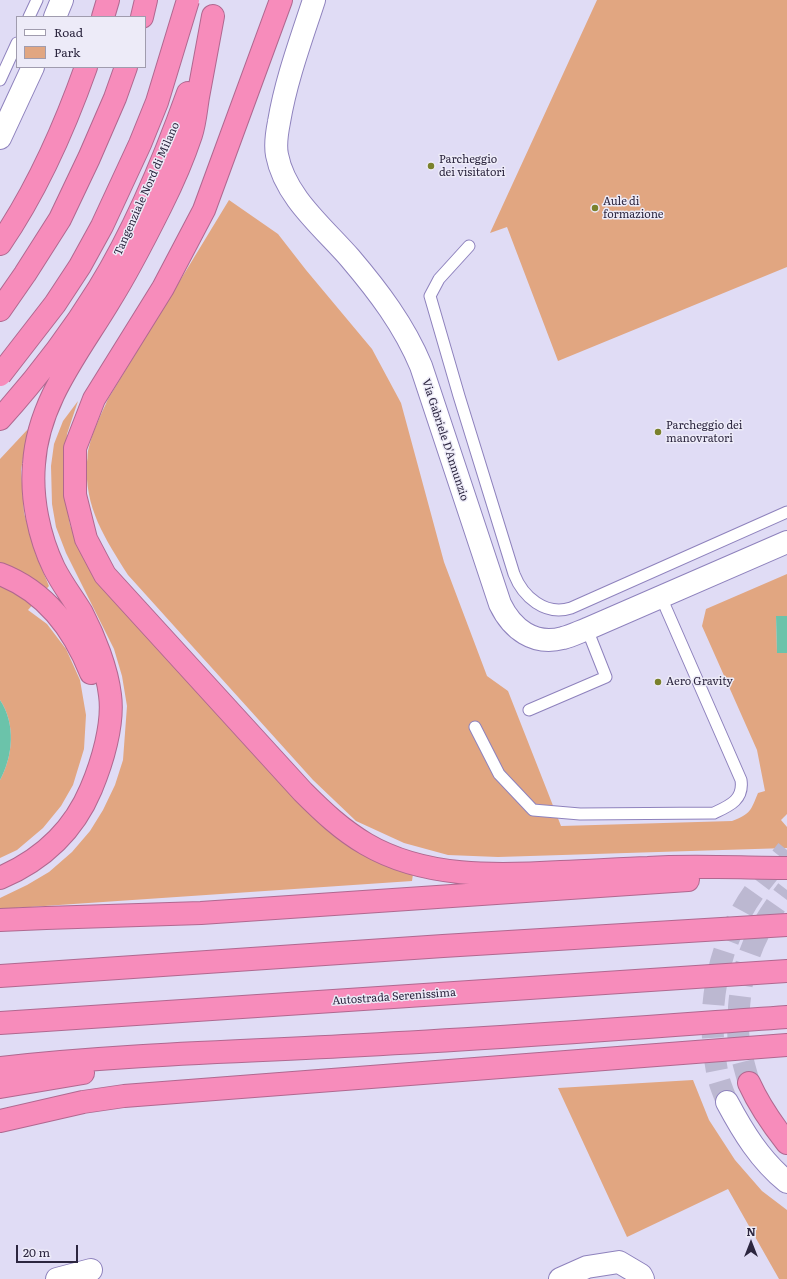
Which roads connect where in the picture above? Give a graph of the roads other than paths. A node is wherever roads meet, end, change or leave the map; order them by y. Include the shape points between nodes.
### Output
1 (37, 0) edge
2 (62, 0) edge
3 (108, 0) edge
4 (146, 0) edge
5 (188, 0) edge
6 (281, 0) edge
7 (314, 0) edge
8 (215, 8) edge
9 (29, 16) edge
10 (55, 16) edge
11 (103, 16) edge
12 (142, 16) edge
13 (16, 44) edge
14 (33, 68) edge
15 (86, 68) edge
16 (126, 68) edge
17 (0, 80) edge
18 (0, 138) edge
19 (0, 244) edge
20 (469, 246) dead end
21 (0, 310) edge
22 (0, 375) edge
23 (0, 418) edge
24 (787, 512) edge
25 (787, 542) edge
26 (0, 574) edge
27 (661, 597) junction
28 (587, 629) junction
29 (529, 710) dead end
30 (476, 727) dead end
31 (103, 758) junction
32 (787, 868) edge
33 (787, 874) edge
34 (0, 878) edge
35 (201, 913) junction
36 (0, 920) edge
37 (787, 926) edge
38 (0, 933) edge
39 (787, 971) edge
40 (0, 976) edge
41 (787, 1017) edge
42 (0, 1023) edge
43 (367, 1045) junction
44 (787, 1045) edge
45 (0, 1068) edge
46 (749, 1083) tunnel mouth
47 (0, 1087) edge
48 (727, 1102) tunnel mouth
49 (0, 1121) edge
50 (787, 1143) edge
51 (787, 1182) edge
52 (91, 1270) dead end
53 (57, 1279) edge
54 (560, 1279) edge
55 (643, 1279) edge

1 - 9 lane
2 - 10 street
3 - 11 highway
4 - 12 highway
5 - 22 highway, bridge via 157,102 102,226 55,304
6 - 32 highway via 204,210 163,288 94,399 74,448 74,495 86,539 105,575 323,812 345,830 392,856 445,870 483,875 662,867
7 - 28 street, Via Gabriele D'Annunzio via 283,98 277,132 277,154 284,177 300,202 350,258 386,304 412,344 505,614 518,629 545,640 563,638
8 - 23 highway, Tangenziale Nord di Milano via 180,117 123,245 74,327
8 - 31 highway via 191,133 162,203 122,281 65,371 42,417 37,440 34,465 35,505 39,523 54,567 82,614 99,653 110,694 111,713
13 - 17 lane
14 - 18 street
15 - 19 highway via 74,103 53,150
16 - 21 highway via 89,158 60,219
20 - 24 lane via 439,279 430,296 514,574 518,584 532,600 552,610 562,611 571,608
25 - 27 street, Via Gabriele D'Annunzio
26 - 31 highway via 25,586 40,597 69,628 78,642 99,698
27 - 28 street, Via Gabriele D'Annunzio
27 - 30 lane via 741,780 740,793 730,806 714,812 580,814 533,810 499,774
28 - 29 lane via 606,677
31 - 34 highway via 88,796 64,833 35,859
33 - 35 highway
35 - 36 highway
35 - 38 highway
37 - 40 highway
39 - 42 highway, Autostrada Serenissima
41 - 43 highway
43 - 45 highway via 148,1056
43 - 47 highway via 111,1069
44 - 49 highway via 124,1096 83,1102
46 - 50 highway via 768,1119
48 - 51 street via 754,1147
52 - 53 street
54 - 55 street via 587,1268 619,1262 641,1275

